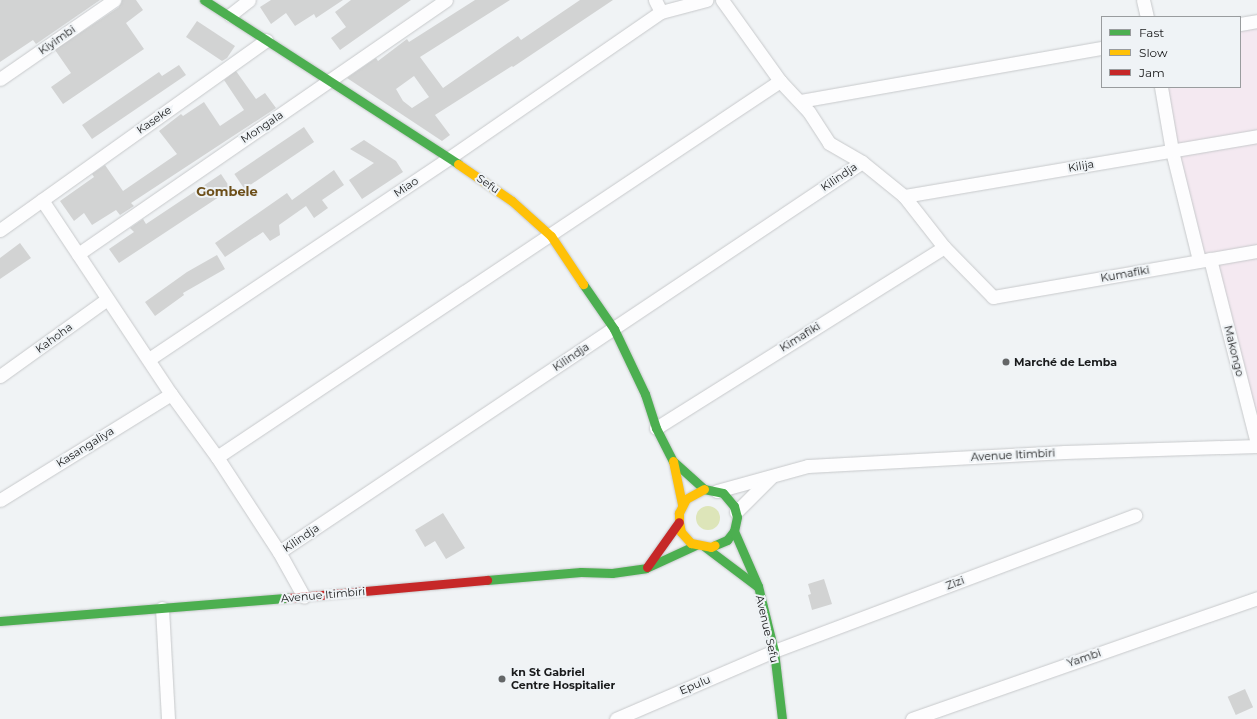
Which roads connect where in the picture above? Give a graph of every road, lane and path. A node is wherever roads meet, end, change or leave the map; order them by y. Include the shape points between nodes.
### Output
1 (114, 0) edge
2 (204, 0) edge
3 (249, 0) edge
4 (446, 0) edge
5 (706, 0) edge
6 (722, 0) edge
7 (1143, 0) edge
8 (658, 6) edge
9 (230, 15) junction
10 (1147, 16) edge
11 (1257, 21) edge
12 (1241, 24) edge
13 (266, 40) junction
14 (1101, 48) edge
15 (0, 79) edge
16 (780, 81) junction
17 (329, 82) junction
18 (1161, 88) edge
19 (800, 101) junction
20 (1257, 136) edge
21 (1172, 151) junction
22 (449, 158) junction
23 (862, 162) junction
24 (904, 196) junction
25 (42, 200) junction
26 (0, 230) edge
27 (551, 236) junction
28 (944, 247) junction
29 (1257, 251) edge
30 (78, 254) junction
31 (1204, 259) junction
32 (107, 299) junction
33 (614, 329) junction
34 (149, 359) junction
35 (0, 376) edge
36 (171, 394) junction
37 (656, 428) junction
38 (1257, 443) edge
39 (1257, 446) edge
40 (217, 457) junction
41 (674, 461) junction
42 (771, 477) junction
43 (711, 490) junction
44 (0, 500) edge
45 (682, 504) junction
46 (736, 512) junction
47 (1135, 515) dead end
48 (678, 522) junction
49 (734, 531) junction
50 (696, 545) junction
51 (705, 547) junction
52 (279, 552) junction
53 (646, 568) junction
54 (758, 586) junction
55 (304, 597) junction
56 (1257, 598) edge
57 (162, 608) junction
58 (0, 621) edge
59 (774, 651) junction
60 (168, 719) edge
61 (616, 719) edge
62 (782, 719) edge
63 (912, 719) edge

1 - 15 street, Kiyimbi
2 - 9 main road, Sefu
3 - 9 street
4 - 17 street, Mongala
5 - 8 street, Miao
6 - 16 street
7 - 10 street
8 - 22 street, Miao
9 - 13 main road, Sefu
11 - 12 street
13 - 17 main road, Sefu
13 - 25 street, Kaseke
14 - 19 street
16 - 19 street
16 - 27 street
17 - 22 main road, Sefu
17 - 30 street, Mongala
18 - 21 street, Makongo
19 - 23 street via 829,144
20 - 21 street, Kilija
21 - 24 street, Kilija
21 - 31 street, Makongo
22 - 27 main road, Sefu via 512,201
22 - 34 street, Miao
23 - 24 street
23 - 33 street, Kilindja
24 - 28 street
25 - 26 street, Kaseke
25 - 30 street
27 - 33 main road, Sefu
27 - 40 street
28 - 31 street, Kumafiki via 993,297
28 - 37 street, Kimafiki
29 - 31 street, Kumafiki
30 - 32 street
31 - 38 street, Makongo
32 - 34 street
32 - 35 street, Kahoha
33 - 37 main road, Sefu via 645,394
33 - 52 street, Kilindja
34 - 36 street
36 - 40 street
36 - 44 street, Kasangaliya
37 - 41 main road, Sefu
39 - 42 street, Avenue Itimbiri via 1065,452 808,466 790,469
40 - 52 street
41 - 43 main road
41 - 45 main road
42 - 43 street
42 - 46 street
43 - 45 main road via 689,495
43 - 46 main road via 731,501
45 - 48 main road
46 - 49 main road
47 - 59 street, Zizi
48 - 50 main road via 684,536
48 - 53 main road
49 - 51 main road via 722,544
49 - 54 main road, Avenue Sefu
50 - 51 main road
50 - 53 main road, Avenue Itimbiri
51 - 54 main road
52 - 55 street
53 - 55 main road, Avenue Itimbiri via 612,573 581,572
54 - 59 main road, Avenue Sefu
55 - 57 main road, Avenue Itimbiri
56 - 63 street, Yambi
57 - 58 main road, Avenue Itimbiri
57 - 60 street
59 - 61 street, Epulu
59 - 62 main road, Avenue Sefu

